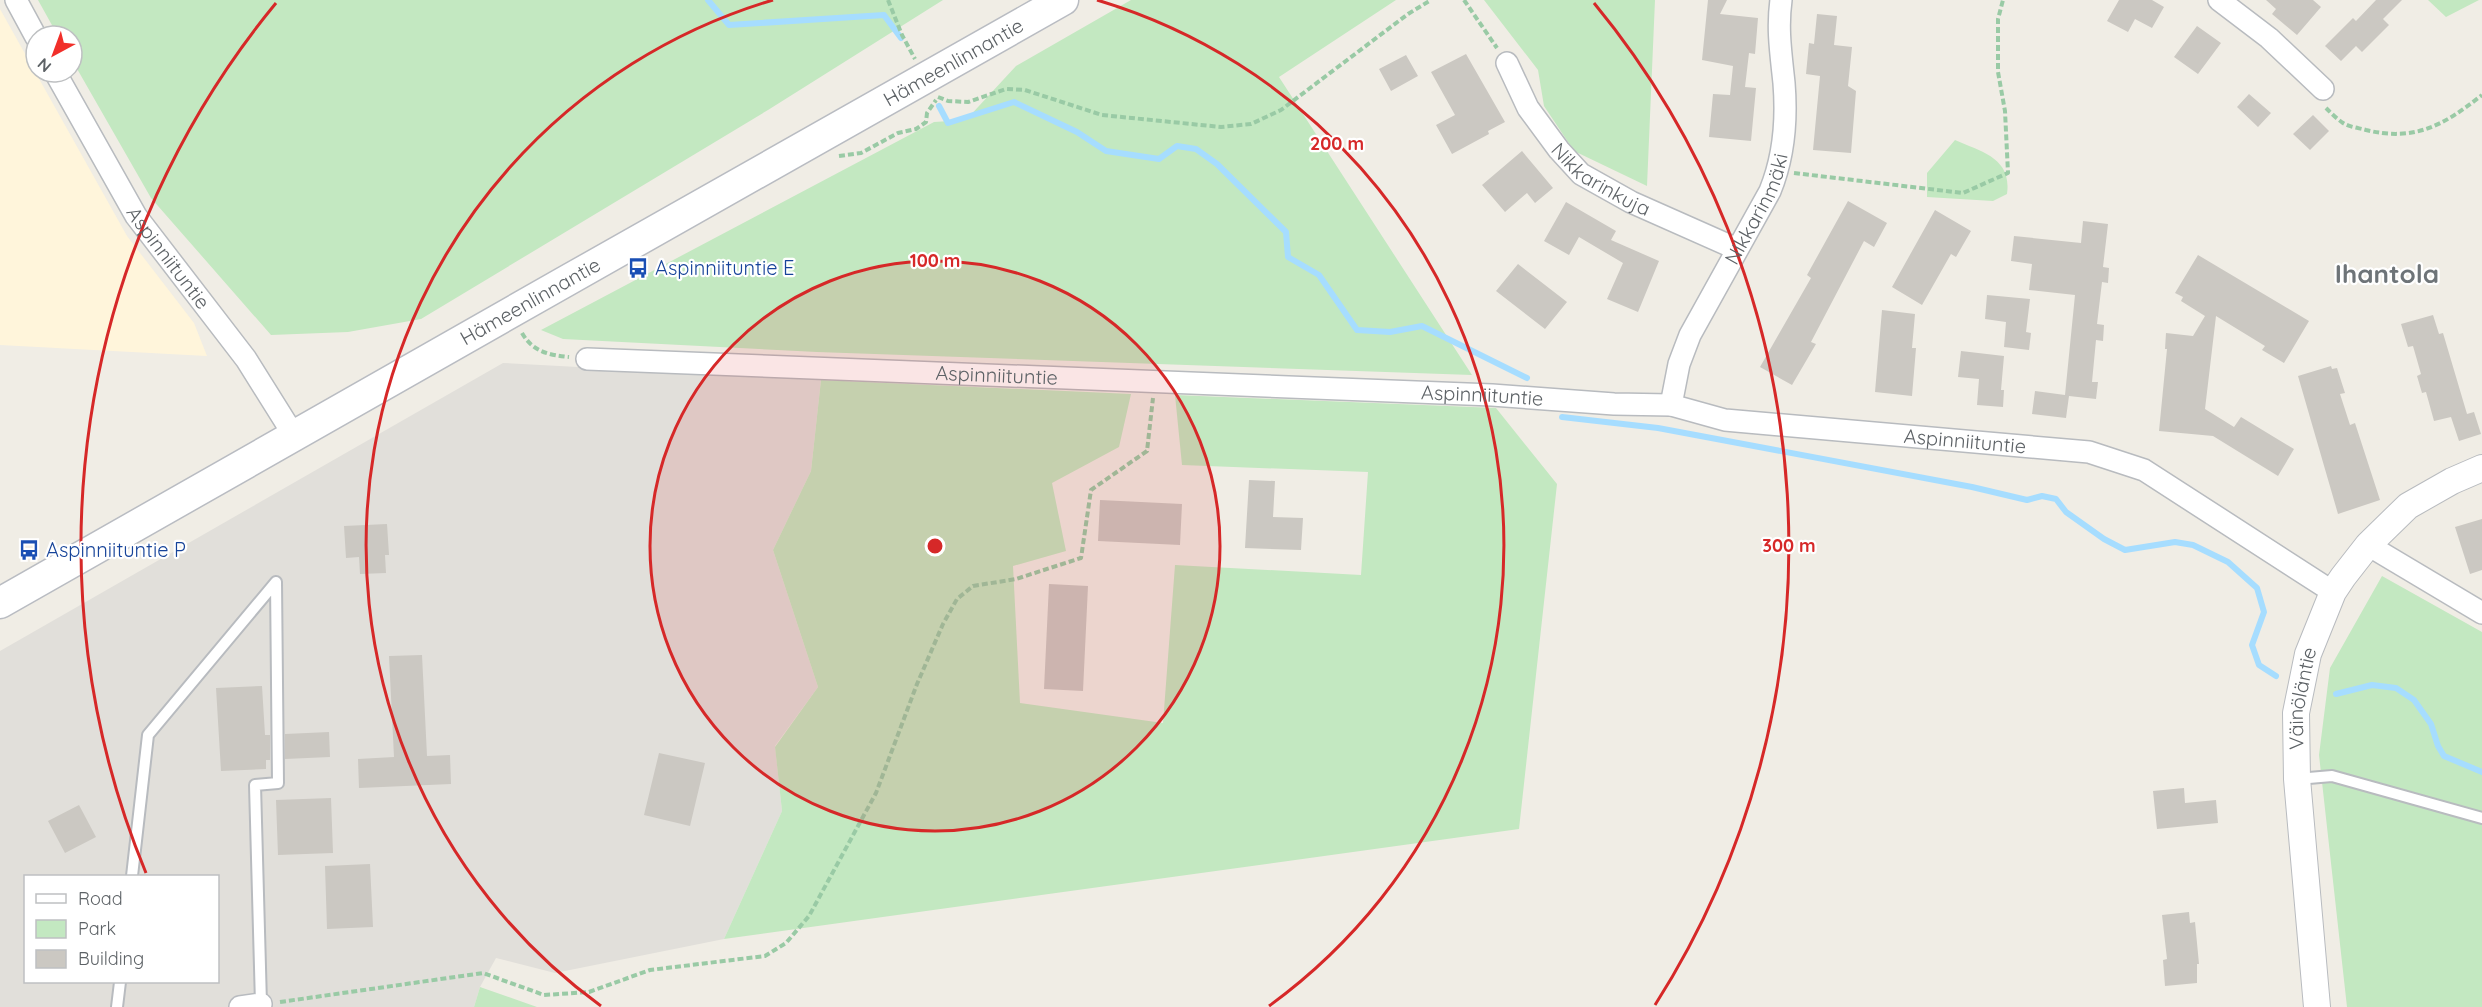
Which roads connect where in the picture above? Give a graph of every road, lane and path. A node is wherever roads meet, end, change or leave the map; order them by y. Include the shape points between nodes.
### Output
1 (16, 0) edge
2 (888, 0) edge
3 (1063, 0) edge
4 (1431, 0) edge
5 (1464, 0) edge
6 (1781, 0) edge
7 (2003, 0) edge
8 (2219, 0) edge
9 (29, 24) edge
10 (917, 63) dead end
11 (1507, 63) joint
12 (62, 84) edge
13 (2482, 95) edge
14 (938, 97) dead end
15 (2323, 97) joint
16 (1790, 172) dead end
17 (1737, 249) junction
18 (520, 328) dead end
19 (587, 359) joint
20 (1156, 381) junction
21 (1671, 405) junction
22 (293, 434) junction
23 (2482, 468) edge
24 (2368, 545) junction
25 (2333, 592) junction
26 (0, 603) edge
27 (2482, 613) edge
28 (2296, 779) junction
29 (2482, 818) edge
30 (132, 875) edge
31 (120, 983) edge
32 (261, 1004) junction
33 (117, 1007) edge
34 (240, 1007) edge
35 (2317, 1007) edge

1 - 9 street
2 - 10 path
3 - 22 main road, Hämeenlinnantie
4 - 14 path via 1281,110 1251,124 1221,127 1102,115 1025,90 1006,89 968,102
5 - 11 path
6 - 17 street, Nikkarinmäki via 1778,25 1785,117 1779,169
7 - 16 path via 1998,19 1998,72 2005,111 2007,173 1963,193
8 - 15 street via 2269,38
11 - 17 street, Nikkarinkuja via 1528,108 1581,174 1631,202
12 - 22 street, Aspinniituntie via 136,216 246,359
13 - 15 path via 2436,126 2405,135 2345,125
17 - 21 street, Nikkarinmäki via 1690,335 1679,364
18 - 19 path via 527,342 546,355
19 - 20 street, Aspinniituntie
20 - 21 street, Aspinniituntie
20 - 32 path via 1147,451 1091,490 1081,558 1016,579 974,586 957,599 917,684 876,793 809,916 786,944 765,956 650,970 589,992 544,995 483,973
21 - 25 street, Aspinniituntie via 1725,420 2089,453 2114,459 2144,470
22 - 26 main road, Hämeenlinnantie
23 - 24 street, Väinöläntie via 2408,506
24 - 25 street, Väinöläntie
24 - 27 street
25 - 28 street, Väinöläntie via 2308,654 2296,714
28 - 29 lane via 2332,776
28 - 35 street, Väinöläntie
30 - 32 lane via 148,735 276,582 278,783 255,785
31 - 33 lane
32 - 34 street

